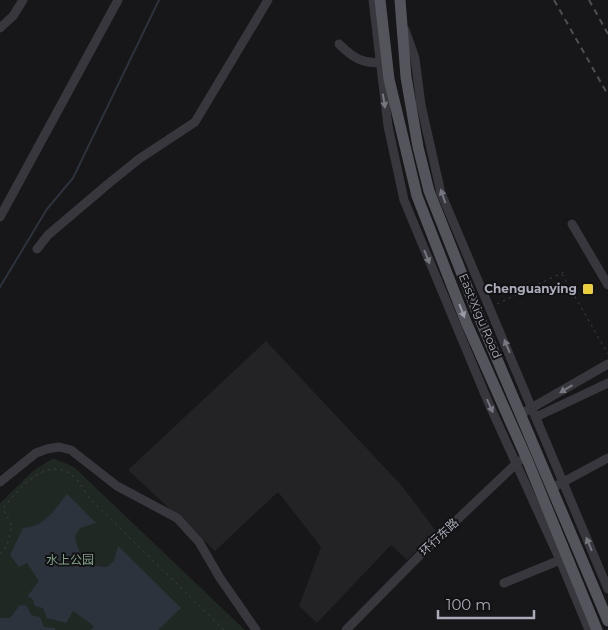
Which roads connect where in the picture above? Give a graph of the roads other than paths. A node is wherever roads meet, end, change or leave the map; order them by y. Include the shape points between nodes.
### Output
1 (23, 0) edge
2 (118, 0) edge
3 (268, 0) edge
4 (373, 0) edge
5 (380, 0) edge
6 (400, 0) edge
7 (400, 16) junction
8 (0, 28) edge
9 (339, 44) dead end
10 (383, 62) junction
11 (418, 147) junction
12 (405, 150) junction
13 (0, 218) edge
14 (572, 224) dead end
15 (37, 249) dead end
16 (608, 285) edge
17 (608, 364) edge
18 (608, 383) edge
19 (534, 413) junction
20 (521, 414) junction
21 (548, 446) junction
22 (537, 451) junction
23 (608, 458) edge
24 (521, 460) junction
25 (0, 482) edge
26 (564, 482) junction
27 (552, 488) junction
28 (560, 560) junction
29 (504, 583) dead end
30 (608, 589) edge
31 (608, 621) edge
32 (256, 630) edge
33 (346, 630) edge
34 (589, 630) edge
35 (597, 630) edge

1 - 8 street
2 - 13 street
3 - 15 street via 195,122 140,159 48,235
4 - 10 street
5 - 10 main road, East Xigu Road
6 - 7 main road, East Xigu Road
7 - 11 main road, East Xigu Road
19 -> 7 street via 442,192 430,150 415,58
9 - 10 street via 357,60
10 - 12 main road, East Xigu Road
10 -> 24 street via 388,126 404,200 489,404
11 - 12 street
11 - 20 main road, East Xigu Road via 433,200
12 -> 24 main road, East Xigu Road via 417,196
14 - 16 street
17 -> 19 street
18 - 19 street
19 - 20 street
19 - 21 street
20 - 22 main road, East Xigu Road
21 - 22 street, 环行东路
21 - 26 street
22 - 24 street, 环行东路
22 - 27 main road, East Xigu Road
23 - 26 street
24 - 28 street
24 - 33 street, 环行东路
24 - 35 main road, East Xigu Road
25 - 32 street via 47,448 71,450 116,486 177,518 199,542
26 - 27 street
30 -> 26 street
27 - 31 main road, East Xigu Road
28 - 29 street
28 - 34 street

